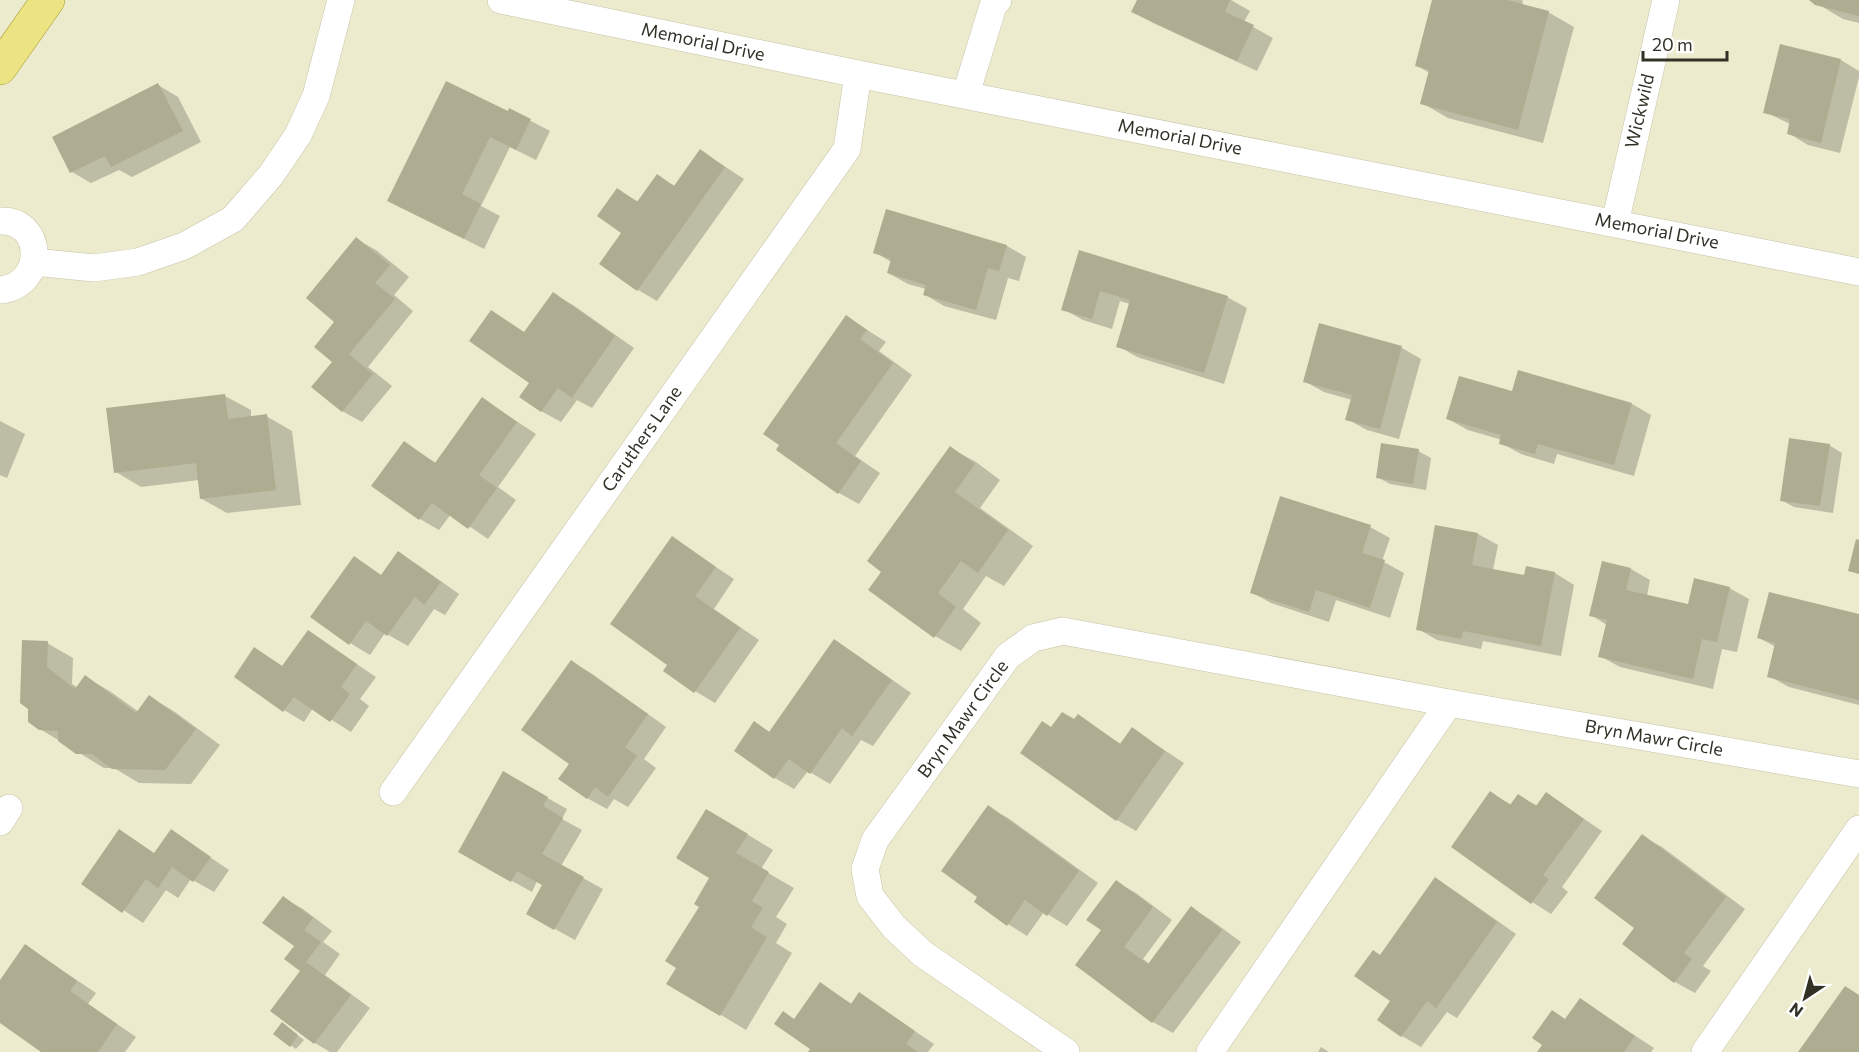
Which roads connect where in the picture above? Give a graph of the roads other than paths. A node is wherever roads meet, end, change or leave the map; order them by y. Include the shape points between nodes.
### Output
1 (48, 0) edge
2 (341, 0) edge
3 (501, 0) edge
4 (998, 0) edge
5 (1666, 0) edge
6 (0, 68) edge
7 (858, 74) junction
8 (966, 94) junction
9 (0, 221) edge
10 (1615, 223) junction
11 (34, 262) junction
12 (1859, 272) edge
13 (0, 290) edge
14 (1449, 703) junction
15 (1859, 774) edge
16 (393, 792) dead end
17 (1859, 829) edge
18 (1066, 1052) edge
19 (1210, 1052) edge
20 (1705, 1052) edge

1 - 6 main road
2 - 11 street via 316,96 298,135 271,175 232,219 184,246 138,262 94,268
3 - 7 street, Memorial Drive
4 - 8 street
5 - 10 street, Wickwild
7 - 8 street, Memorial Drive
7 - 16 street, Caruthers Lane via 847,149
8 - 10 street, Memorial Drive
9 - 11 street via 25,231 31,240
10 - 12 street, Memorial Drive
11 - 13 street via 22,282
14 - 15 street, Bryn Mawr Circle
14 - 18 street, Bryn Mawr Circle via 1063,631 1033,638 1008,656 875,840 865,869 870,896 901,934 923,954
14 - 19 street
17 - 20 street

